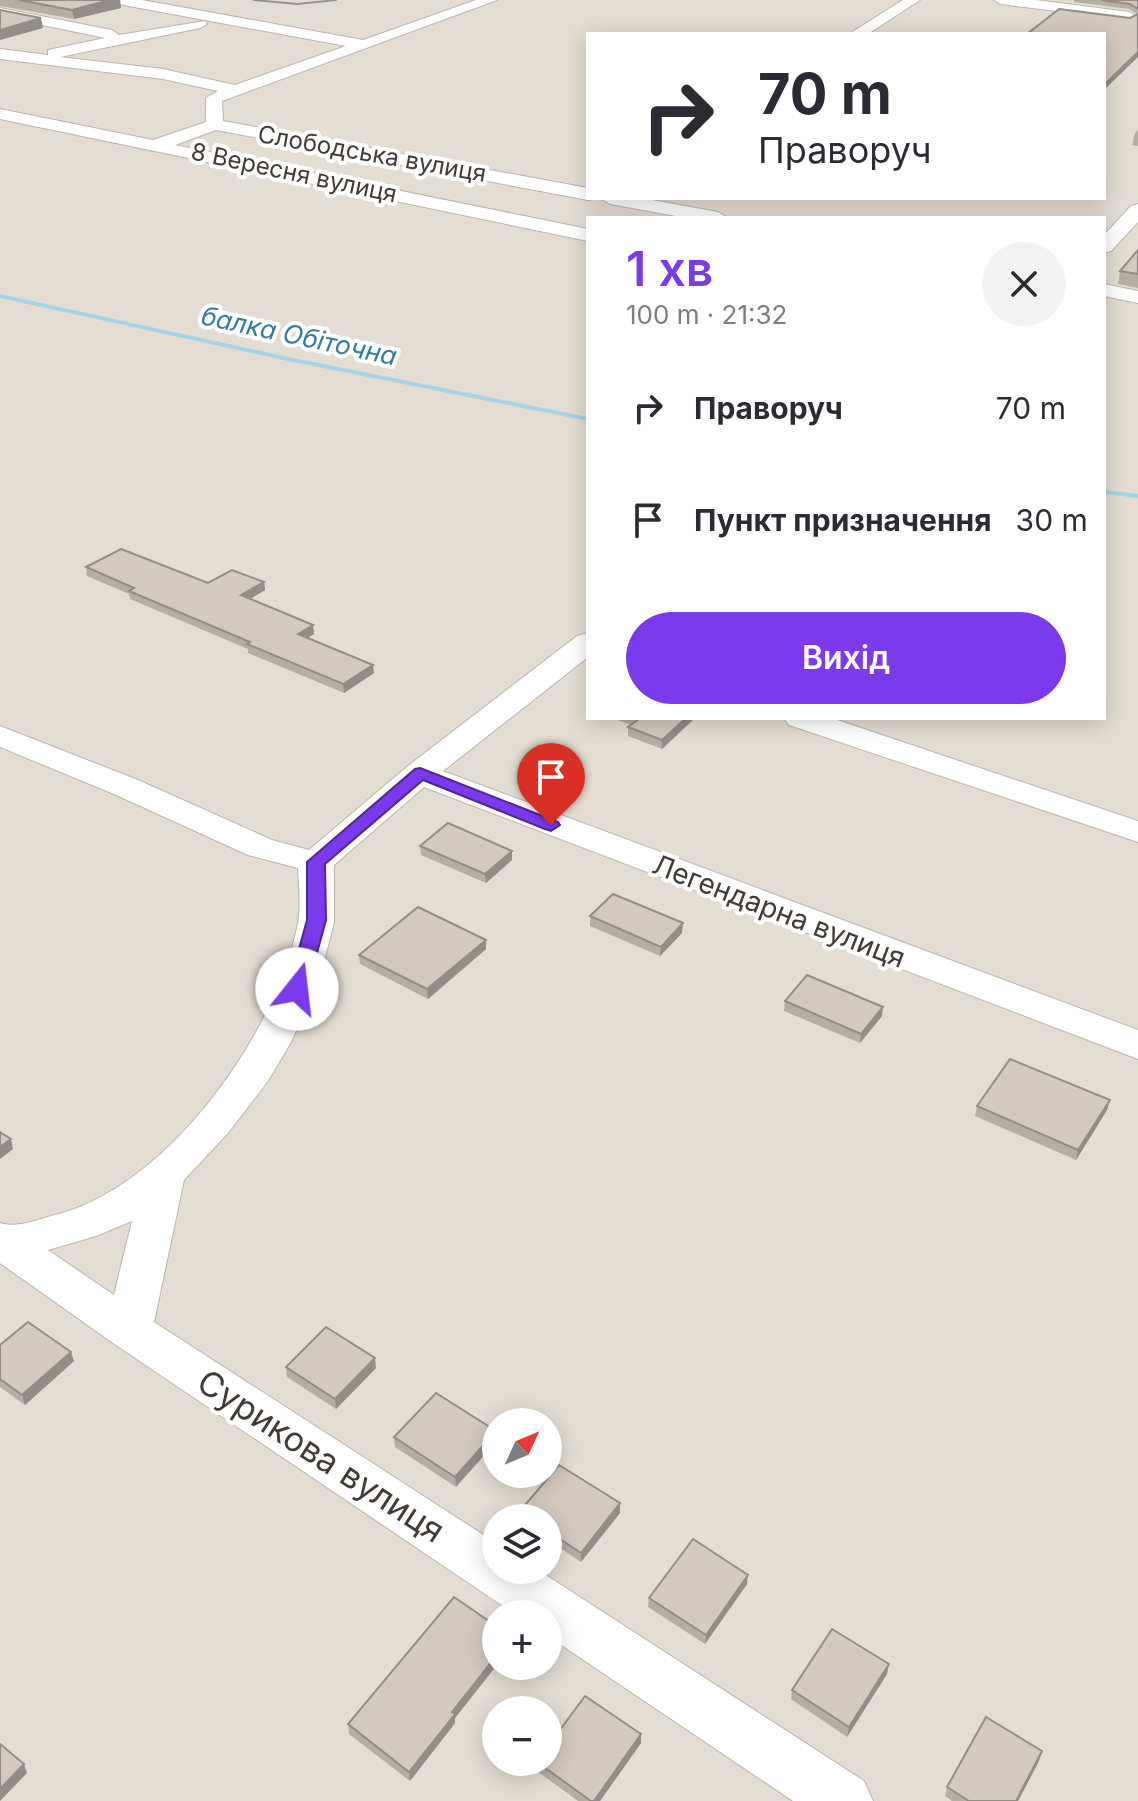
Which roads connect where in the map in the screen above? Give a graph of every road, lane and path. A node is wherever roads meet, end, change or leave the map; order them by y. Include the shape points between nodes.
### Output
1 (118, 0) edge
2 (490, 0) edge
3 (913, 0) edge
4 (1001, 0) edge
5 (0, 12) edge
6 (1134, 12) edge
7 (219, 19) junction
8 (1112, 30) edge
9 (860, 32) edge
10 (122, 38) junction
11 (364, 44) junction
12 (0, 54) edge
13 (25, 60) junction
14 (236, 90) junction
15 (0, 114) edge
16 (215, 125) junction
17 (159, 144) junction
18 (586, 194) edge
19 (621, 200) edge
20 (1138, 210) edge
21 (707, 216) edge
22 (586, 235) edge
23 (1106, 245) edge
24 (1106, 290) edge
25 (1138, 297) edge
26 (586, 646) edge
27 (806, 720) edge
28 (0, 736) edge
29 (420, 773) junction
30 (1138, 832) edge
31 (316, 862) junction
32 (1138, 1045) edge
33 (164, 1175) junction
34 (3, 1242) edge
35 (129, 1330) junction
36 (844, 1801) edge

1 - 7 street
2 - 11 street
3 - 9 street
4 - 6 street
5 - 10 street
6 - 8 street
7 - 10 street
7 - 11 street
10 - 13 street
11 - 14 street
12 - 13 street
13 - 14 street via 163,74
14 - 16 street via 214,98
15 - 17 street, 8 Вересня вулиця
16 - 17 street, Слободська вулиця
16 - 18 street, Слободська вулиця
17 - 22 street, 8 Вересня вулиця
19 - 21 street
20 - 23 street
24 - 25 street
26 - 29 street
27 - 30 street
28 - 31 street via 260,848
29 - 31 street
29 - 32 street, Легендарна вулиця
31 - 33 street via 317,920 297,989 264,1059 225,1111
33 - 34 street via 121,1207 68,1227
33 - 35 street
34 - 35 street, Сурикова вулиця
35 - 36 street, Сурикова вулиця

